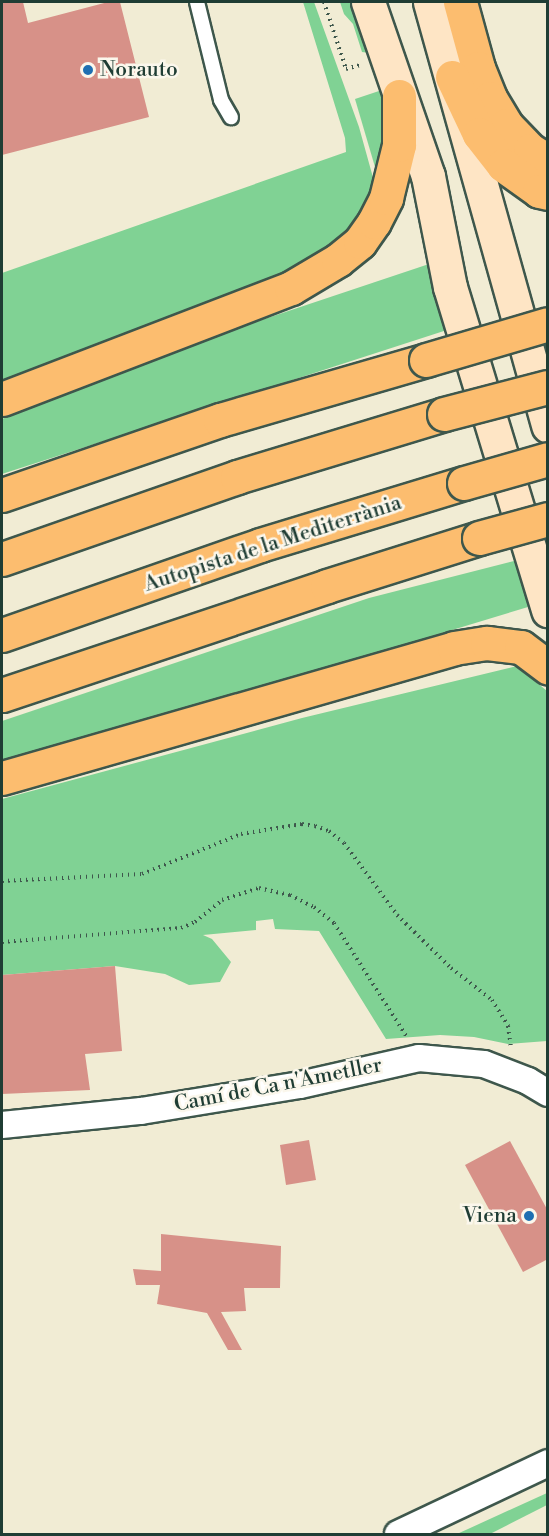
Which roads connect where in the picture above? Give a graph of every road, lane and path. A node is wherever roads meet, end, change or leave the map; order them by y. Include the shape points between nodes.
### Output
1 (197, 2) edge
2 (324, 2) edge
3 (368, 2) edge
4 (430, 2) edge
5 (460, 2) edge
6 (385, 56) junction
7 (452, 77) junction
8 (399, 96) junction
9 (231, 117) dead end
10 (548, 161) edge
11 (548, 193) edge
12 (548, 324) edge
13 (548, 387) edge
14 (2, 399) edge
15 (548, 426) edge
16 (548, 459) edge
17 (2, 495) edge
18 (548, 519) edge
19 (2, 560) edge
20 (548, 610) edge
21 (2, 635) edge
22 (548, 667) edge
23 (2, 695) edge
24 (2, 778) edge
25 (2, 880) edge
26 (2, 942) edge
27 (410, 1043) dead end
28 (511, 1050) dead end
29 (548, 1093) edge
30 (2, 1125) edge
31 (548, 1463) edge
32 (398, 1534) edge

1 - 9 lane via 221,100
2 - 6 path via 346,69
3 - 6 main road
4 - 7 main road
5 - 10 highway via 490,98 506,125 530,150
6 - 8 main road
7 - 11 highway via 479,134 503,165 539,191
7 - 15 main road
8 - 14 highway via 399,145 386,198 360,242 338,260 291,288
8 - 20 main road via 428,176 457,315
12 - 17 highway, bridge via 220,420
13 - 19 highway, bridge via 237,477
16 - 21 highway, Autopista de la Mediterrània, bridge via 260,545
18 - 23 highway, bridge via 327,586
22 - 24 highway via 521,647 487,643 454,648
25 - 28 path via 142,874 241,834 315,825 344,843 397,915 451,968 492,1000 508,1026
26 - 27 path via 181,928 222,900 259,888 290,895 334,923
29 - 30 street, Camí de Ca n'Ametller via 484,1064 419,1058 300,1085 152,1110
31 - 32 street

